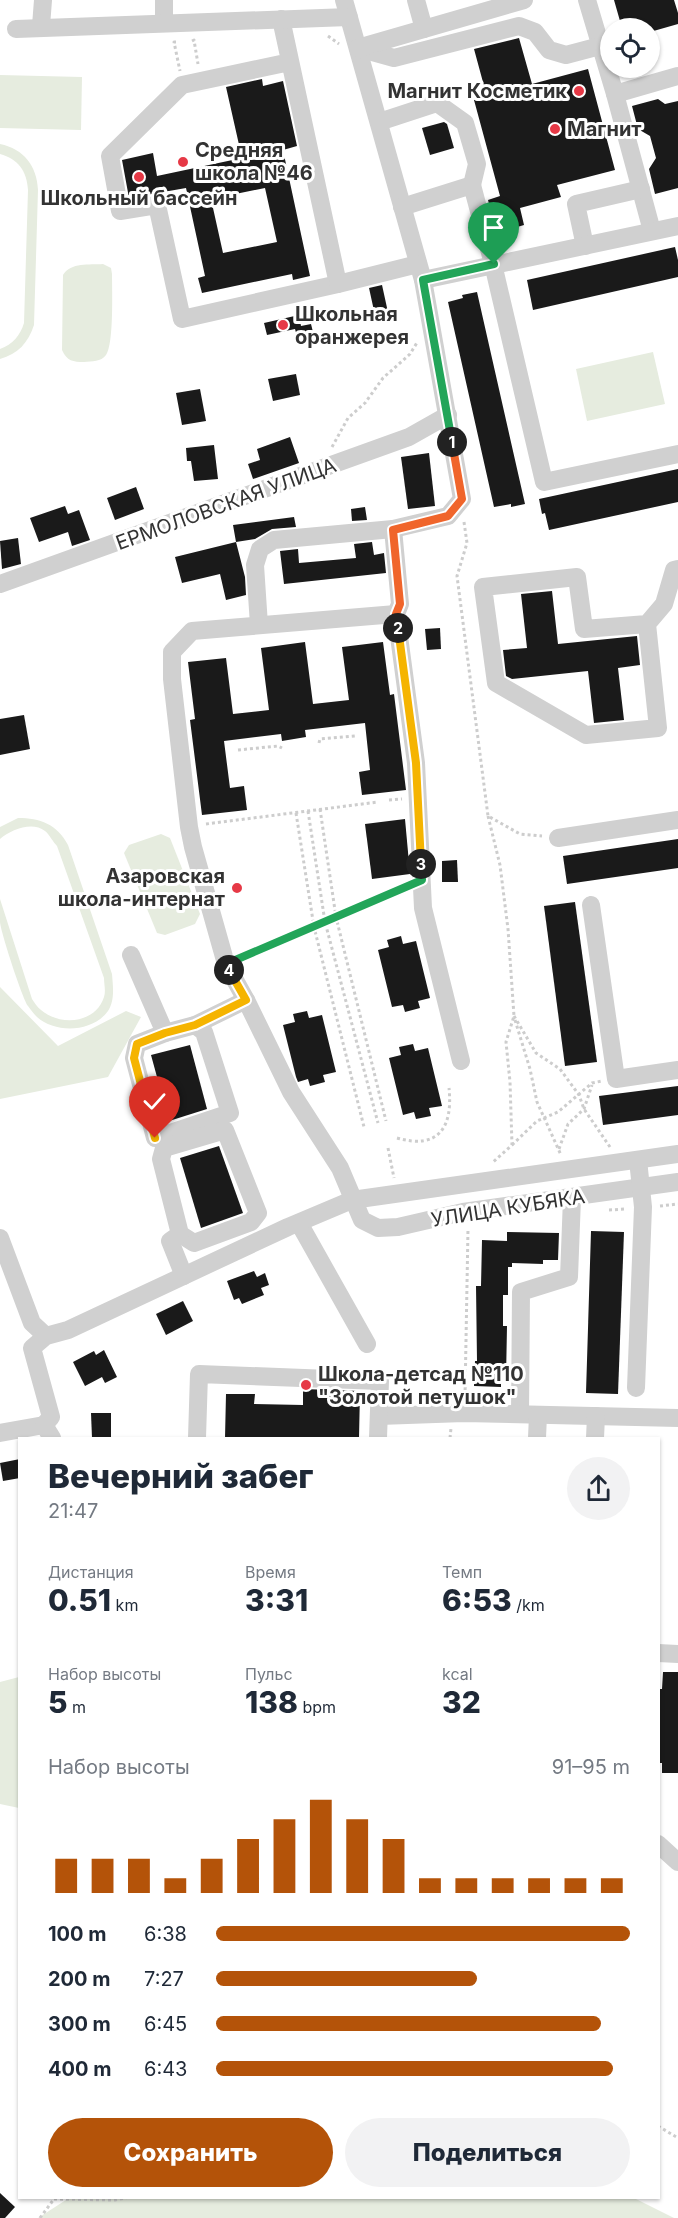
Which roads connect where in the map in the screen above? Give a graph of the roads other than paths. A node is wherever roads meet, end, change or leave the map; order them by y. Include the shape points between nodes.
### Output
1 (43, 0) edge
2 (164, 0) edge
3 (416, 0) edge
4 (524, 0) edge
5 (587, 0) edge
6 (347, 9) edge
7 (281, 19) junction
8 (164, 22) junction
9 (41, 26) junction
10 (16, 28) dead end
11 (424, 29) junction
12 (600, 46) joint
13 (358, 48) junction
14 (290, 62) junction
15 (678, 76) edge
16 (610, 78) edge
17 (615, 94) junction
18 (379, 122) junction
19 (472, 185) junction
20 (641, 189) junction
21 (402, 207) junction
22 (678, 226) edge
23 (652, 231) junction
24 (585, 246) junction
25 (494, 264) junction
26 (421, 272) junction
27 (338, 284) junction
28 (448, 415) junction
29 (678, 454) edge
30 (393, 530) junction
31 (678, 569) edge
32 (0, 584) edge
33 (396, 614) junction
34 (647, 624) junction
35 (259, 625) junction
36 (678, 820) edge
37 (558, 838) dead end
38 (591, 905) dead end
39 (131, 955) dead end
40 (246, 1000) junction
41 (195, 1025) junction
42 (165, 1033) junction
43 (462, 1062) dead end
44 (678, 1070) edge
45 (678, 1154) edge
46 (638, 1160) junction
47 (678, 1182) edge
48 (641, 1188) junction
49 (572, 1198) junction
50 (352, 1200) junction
51 (299, 1223) junction
52 (180, 1234) junction
53 (0, 1238) edge
54 (184, 1276) junction
55 (46, 1336) junction
56 (367, 1344) dead end
57 (636, 1388) dead end
58 (520, 1414) junction
59 (538, 1414) junction
60 (379, 1416) junction
61 (596, 1416) junction
62 (678, 1418) edge
63 (48, 1432) edge
64 (0, 1433) edge
65 (197, 1437) edge
66 (378, 1437) edge
67 (537, 1437) edge
68 (595, 1437) edge
69 (660, 1653) edge
70 (678, 1654) edge
71 (660, 1846) edge
72 (678, 1862) edge

1 - 9 street
2 - 8 street
3 - 11 street
4 - 11 street
5 - 12 street
6 - 7 street
6 - 13 street
7 - 8 street
7 - 14 street
8 - 9 street
9 - 10 street
11 - 13 street
12 - 13 street via 566,55 549,50 535,32 519,26 394,58
13 - 18 street
14 - 27 street
14 - 27 street via 182,85 110,156 120,211 157,206 182,319
15 - 17 street
16 - 17 street
17 - 20 street
18 - 19 street via 437,103 465,123 477,164
18 - 21 street
19 - 21 street
19 - 25 street
20 - 23 street
20 - 24 street via 576,204
21 - 26 street
22 - 23 street
23 - 24 street
24 - 25 street
25 - 26 street
25 - 29 street via 544,482
26 - 27 street
26 - 28 street
28 - 30 street via 462,499 448,516
28 - 32 street, ЕРМОЛОВСКАЯ УЛИЦА via 409,437
30 - 33 street via 400,604
30 - 35 street via 274,540 260,549 255,565
31 - 34 street via 674,570 664,604
33 - 35 street
33 - 43 street via 416,763 423,908
34 - 34 street via 658,728 586,735 496,683 483,587 577,577 584,629
35 - 40 street via 192,631 172,652 193,847 226,964
36 - 37 street
38 - 44 street via 616,1079
39 - 42 street
40 - 41 street
40 - 50 street via 291,1092 340,1168
41 - 42 street
41 - 42 street via 204,1032 230,1113 155,1138 134,1058 137,1044
45 - 46 street, УЛИЦА КУБЯКА
46 - 48 street
46 - 50 street, УЛИЦА КУБЯКА
47 - 48 street, УЛИЦА КУБЯКА
48 - 49 street, УЛИЦА КУБЯКА
48 - 57 street
49 - 50 street, УЛИЦА КУБЯКА via 378,1228 362,1220
49 - 58 street via 569,1277 521,1292
50 - 51 street, УЛИЦА КУБЯКА
51 - 54 street, УЛИЦА КУБЯКА
51 - 56 street
52 - 52 street via 161,1159 164,1148 225,1130 258,1213 251,1222 194,1243
52 - 54 street via 170,1241
53 - 55 street via 32,1323
54 - 55 street, УЛИЦА КУБЯКА via 68,1330
55 - 63 street via 32,1348 51,1418
58 - 59 street
58 - 60 street
59 - 61 street
59 - 67 street
60 - 65 street via 380,1381 200,1374
60 - 66 street
61 - 62 street
61 - 68 street
63 - 64 street
69 - 70 street
71 - 72 street

